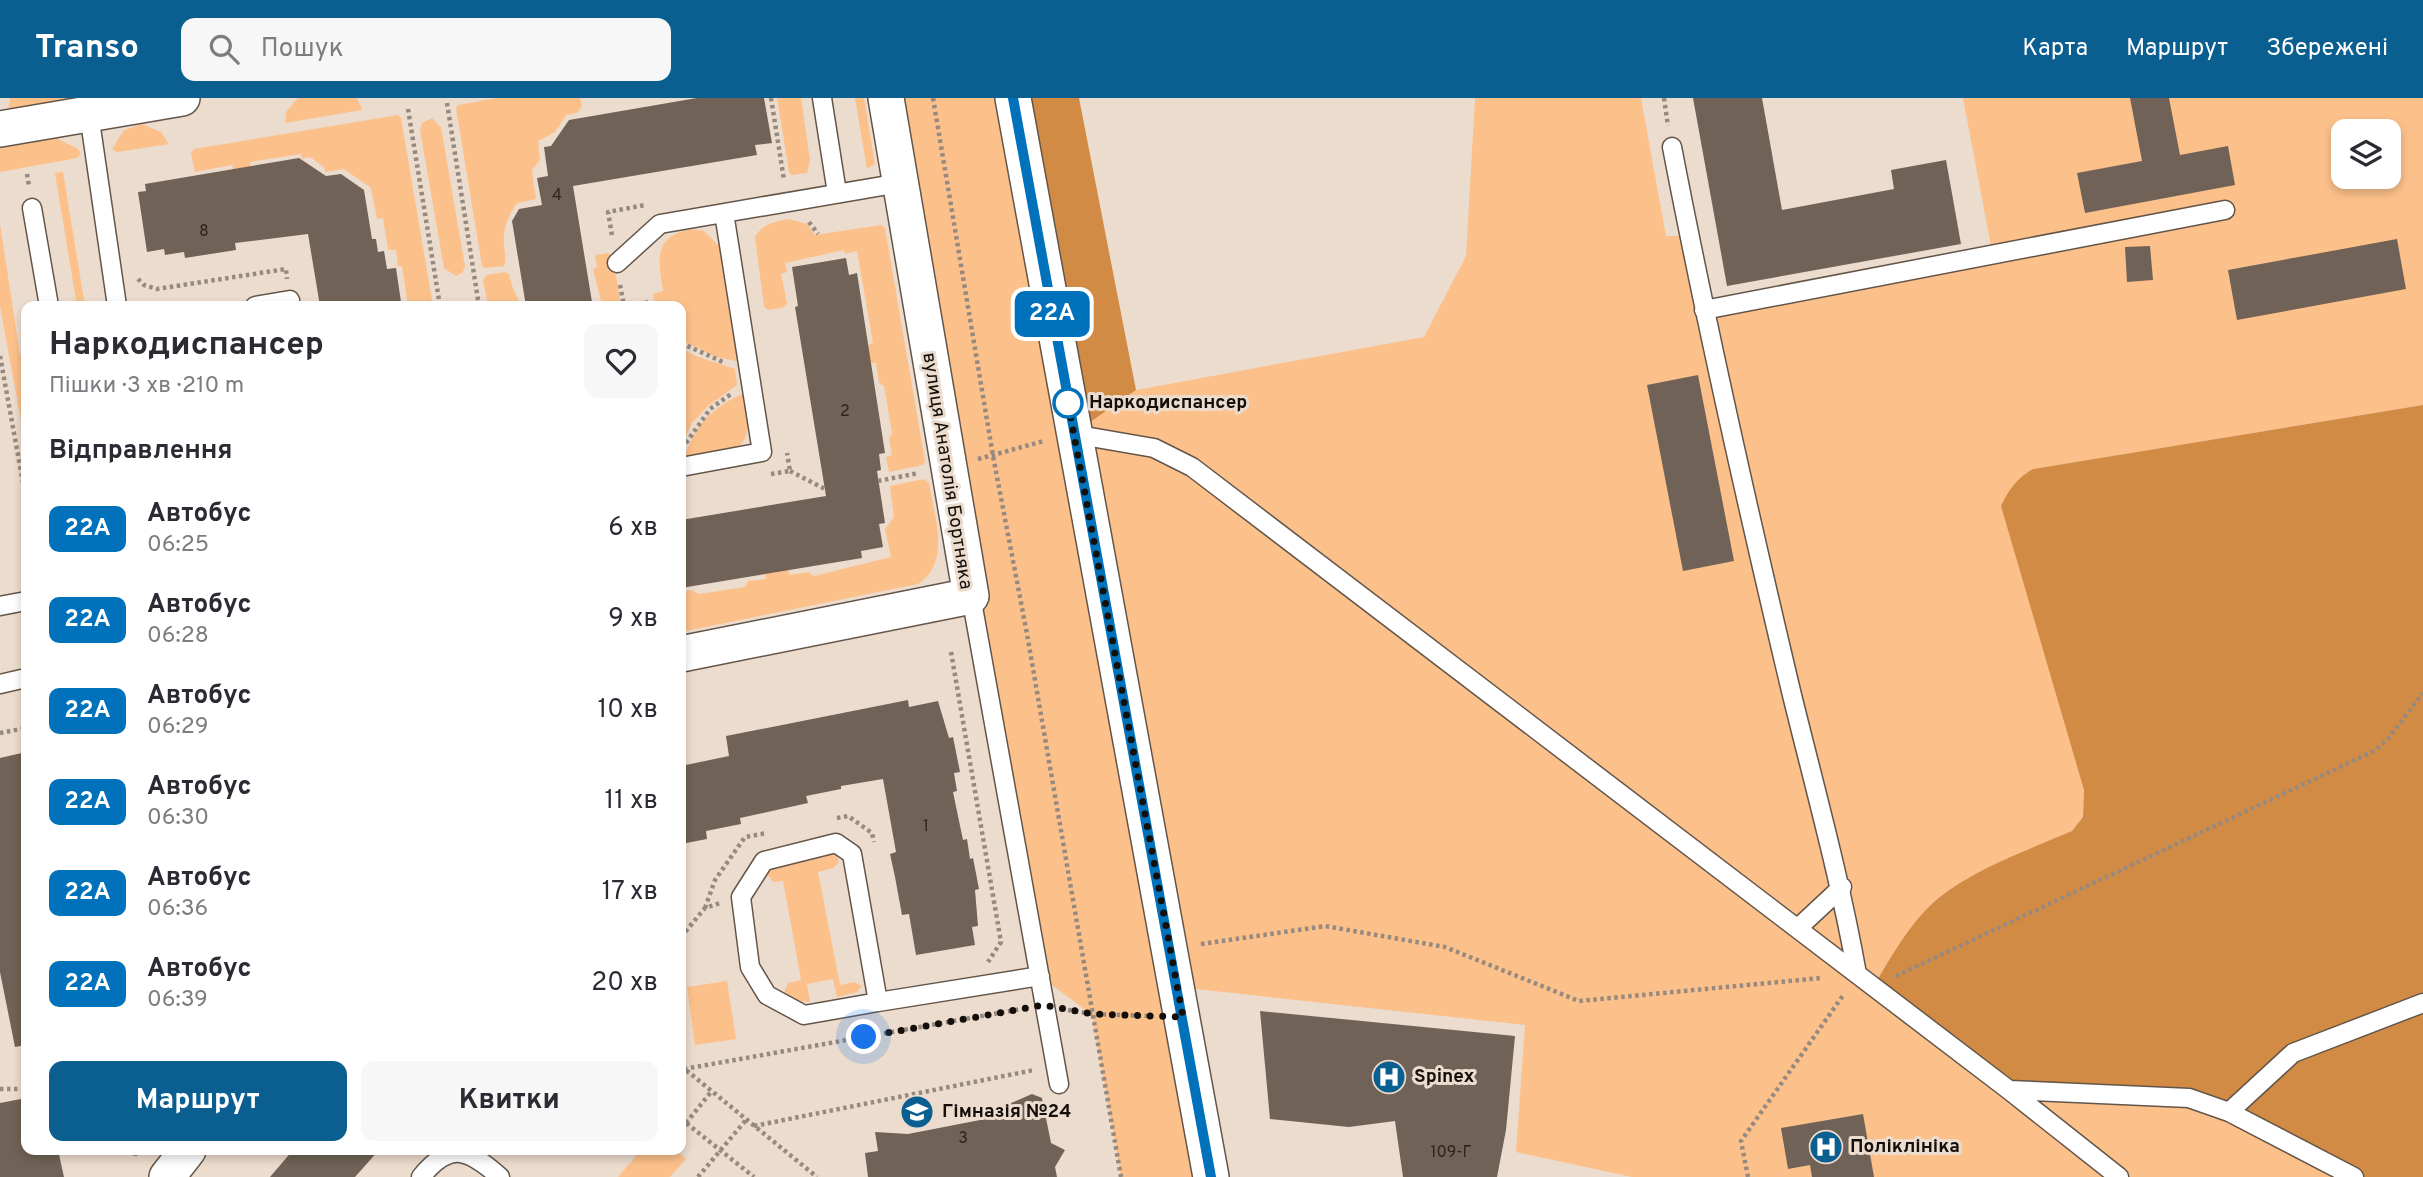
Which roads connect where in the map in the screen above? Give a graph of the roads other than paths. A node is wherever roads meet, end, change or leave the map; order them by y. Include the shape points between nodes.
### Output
1 (182, 98) edge
2 (822, 98) edge
3 (886, 98) edge
4 (1013, 98) edge
5 (89, 114) junction
6 (0, 129) edge
7 (1672, 148) dead end
8 (900, 183) junction
9 (837, 193) junction
10 (32, 208) dead end
11 (2225, 210) dead end
12 (724, 213) junction
13 (617, 263) dead end
14 (290, 300) road end
15 (48, 301) edge
16 (116, 301) edge
17 (284, 301) edge
18 (1704, 310) junction
19 (1073, 434) junction
20 (686, 466) edge
21 (971, 596) junction
22 (21, 602) edge
23 (0, 606) edge
24 (686, 653) edge
25 (21, 679) edge
26 (0, 684) edge
27 (1842, 887) junction
28 (1798, 928) junction
29 (1857, 974) junction
30 (1040, 976) junction
31 (878, 1002) junction
32 (2423, 1003) edge
33 (1059, 1084) dead end
34 (2009, 1090) junction
35 (2229, 1112) junction
36 (184, 1155) edge
37 (453, 1155) edge
38 (472, 1155) edge
39 (167, 1177) edge
40 (421, 1177) edge
41 (500, 1177) edge
42 (1211, 1177) edge
43 (2119, 1177) edge
44 (2354, 1177) edge

1 - 5 street
2 - 9 lane
3 - 8 street, вулиця Анатолія Бортняка
4 - 19 street
5 - 6 street
5 - 16 lane
7 - 18 lane
8 - 9 lane
8 - 21 street, вулиця Анатолія Бортняка
9 - 12 lane
10 - 15 lane
11 - 18 lane
12 - 13 lane via 660,224
12 - 20 lane via 762,452
14 - 17 lane
18 - 27 lane via 1791,691
19 - 28 lane via 1154,448 1192,467
19 - 42 street
21 - 24 street, вулиця Анатолія Бортняка
21 - 30 lane
22 - 23 lane
25 - 26 lane
27 - 28 lane
27 - 29 lane
28 - 29 lane
29 - 34 lane
30 - 31 lane
30 - 33 lane
31 - 31 lane via 852,854 836,843 764,861 741,897 750,967 767,995 804,1015
32 - 35 lane via 2293,1053
34 - 35 lane via 2166,1094
34 - 43 lane
35 - 44 lane
36 - 39 street
37 - 40 lane via 433,1162
38 - 41 lane

